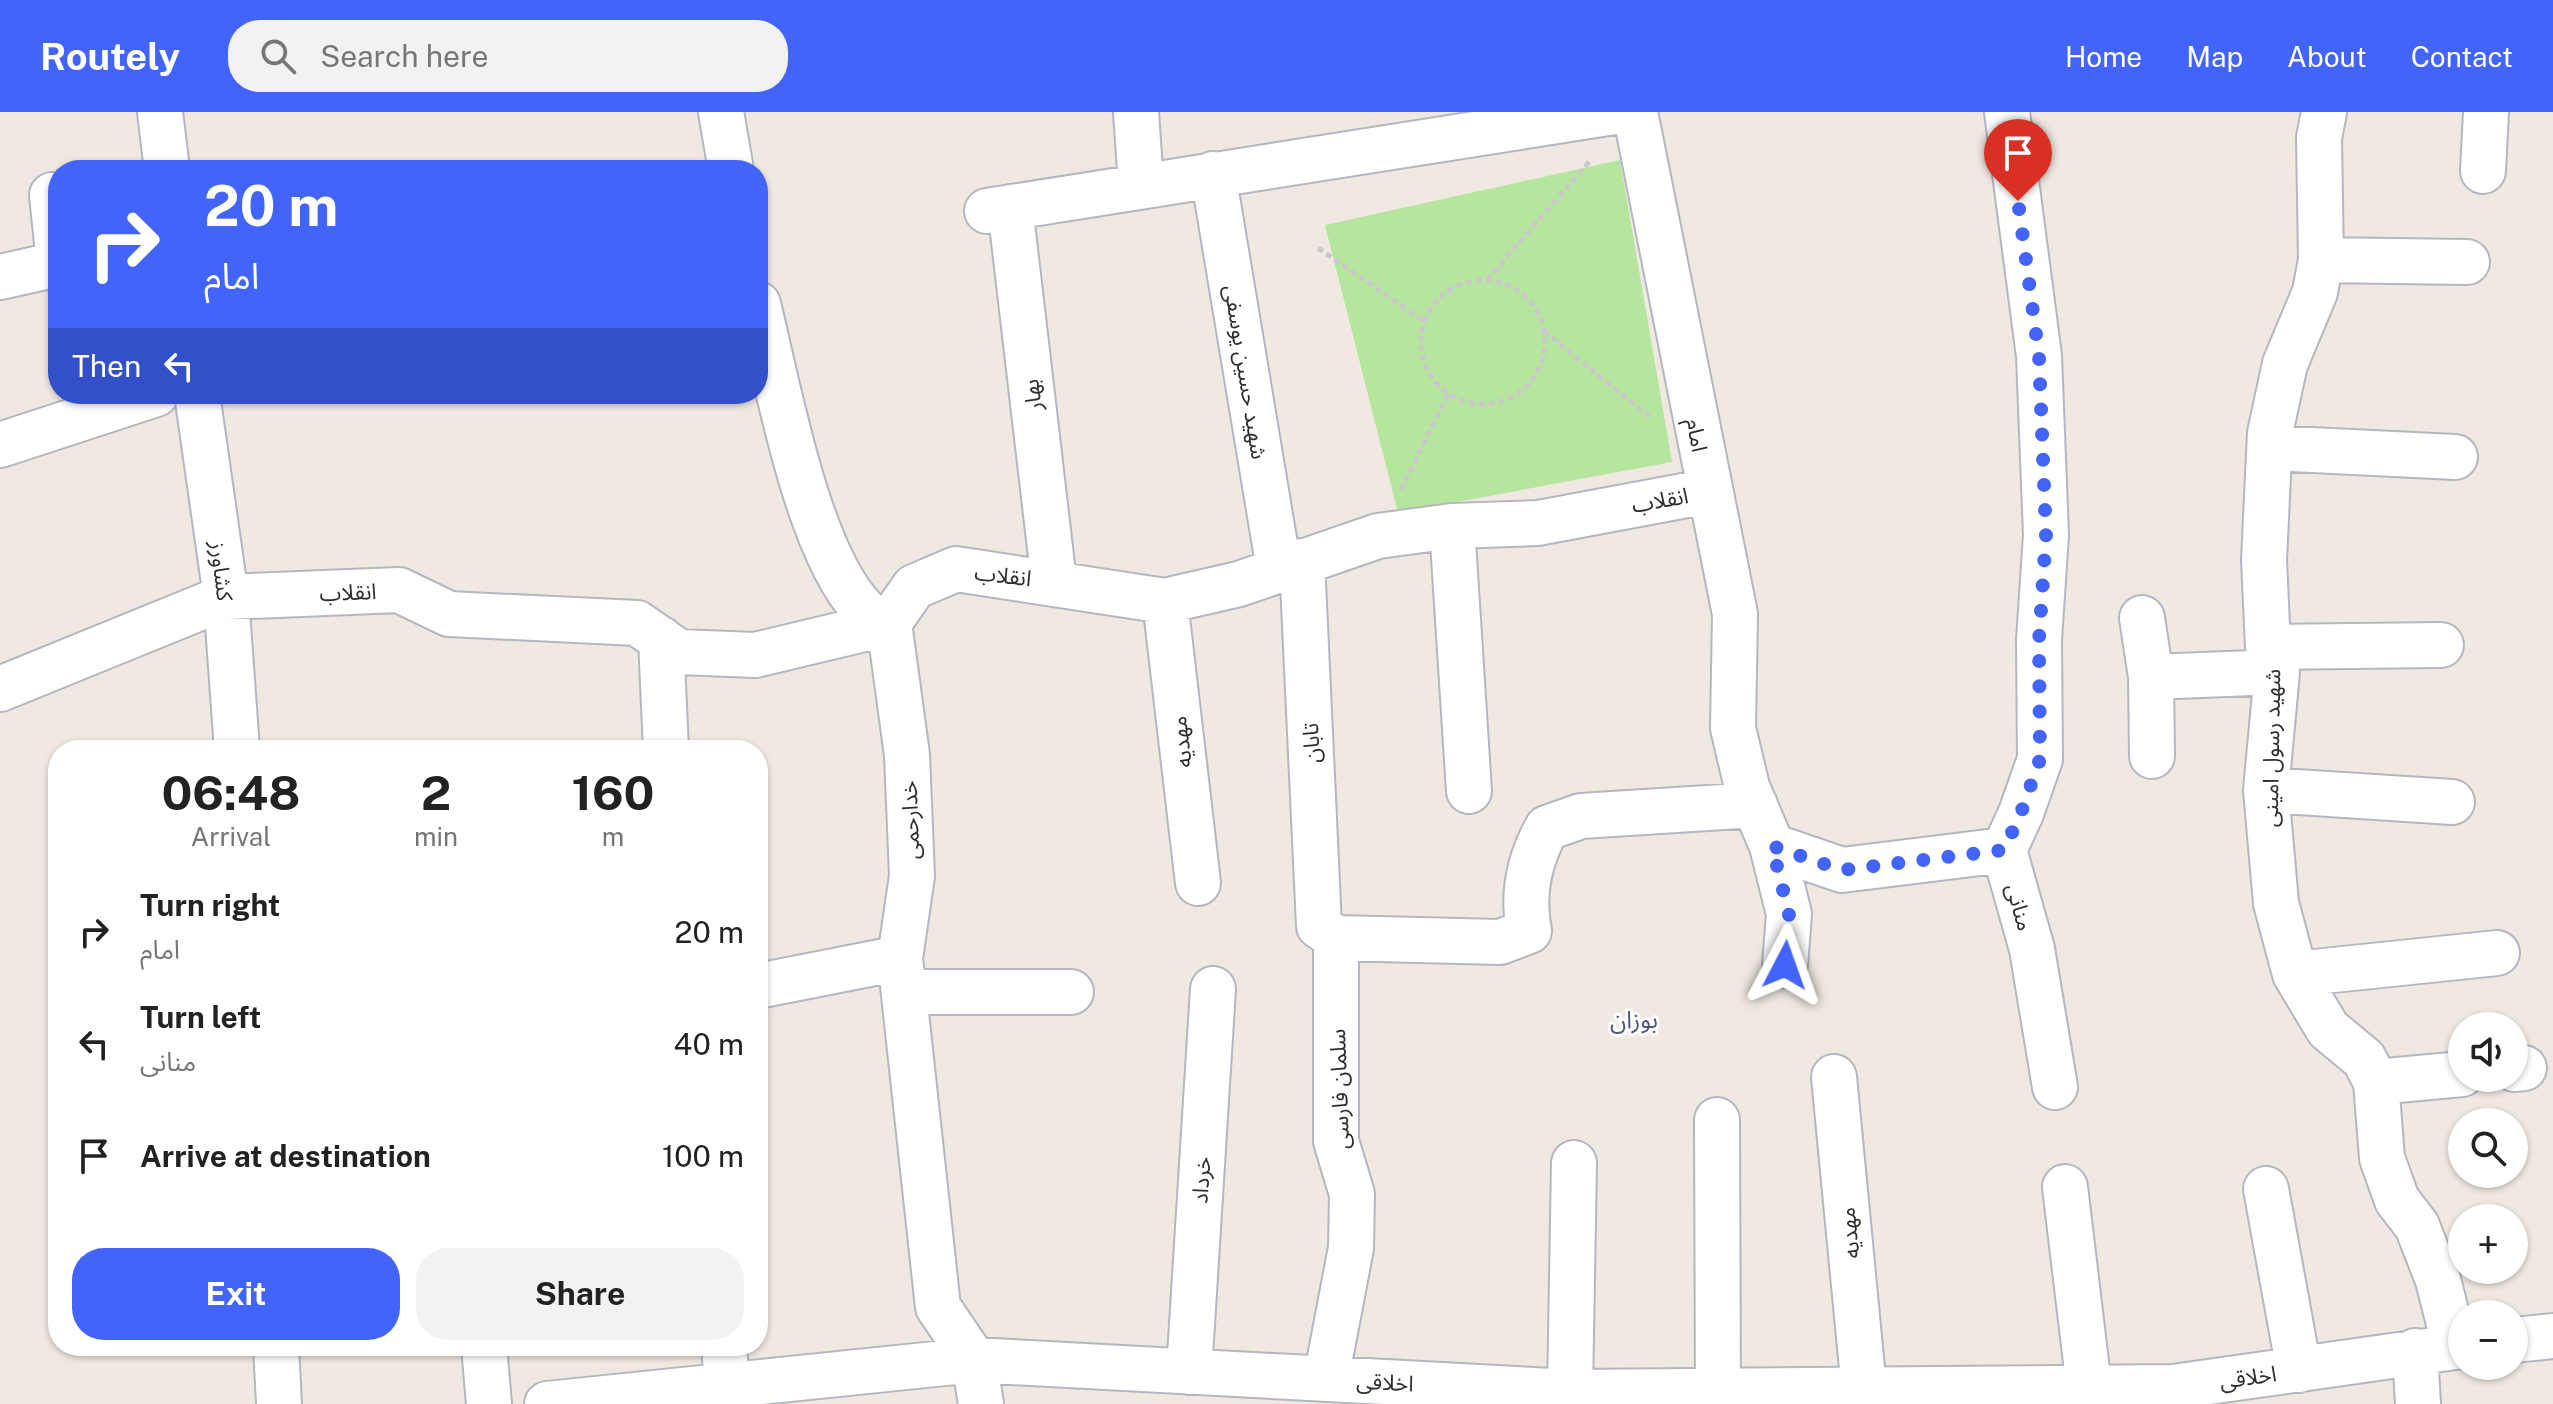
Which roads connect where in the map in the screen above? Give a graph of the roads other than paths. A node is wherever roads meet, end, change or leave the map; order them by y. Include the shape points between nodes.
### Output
1 (160, 112) edge
2 (721, 112) edge
3 (1136, 112) edge
4 (1614, 112) edge
5 (1635, 112) edge
6 (2007, 112) edge
7 (2324, 112) edge
8 (2486, 112) edge
9 (1468, 123) edge
10 (166, 160) edge
11 (729, 160) edge
12 (2483, 171) dead end
13 (1213, 174) junction
14 (1141, 185) junction
15 (2321, 260) junction
16 (2467, 262) dead end
17 (48, 266) edge
18 (0, 277) edge
19 (768, 344) edge
20 (198, 404) edge
21 (74, 407) edge
22 (0, 445) edge
23 (2270, 448) junction
24 (2455, 457) dead end
25 (1706, 475) junction
26 (1452, 526) junction
27 (1291, 565) junction
28 (1054, 582) junction
29 (226, 597) junction
30 (1165, 601) junction
31 (2142, 618) dead end
32 (889, 623) junction
33 (661, 639) junction
34 (2441, 645) dead end
35 (2273, 659) junction
36 (2151, 677) junction
37 (0, 689) edge
38 (236, 740) edge
39 (666, 740) edge
40 (2152, 756) dead end
41 (2266, 790) junction
42 (1469, 791) dead end
43 (2452, 802) dead end
44 (1755, 805) junction
45 (1772, 846) junction
46 (2004, 850) junction
47 (1198, 883) dead end
48 (1328, 932) junction
49 (2497, 953) dead end
50 (1785, 965) dead end
51 (2295, 974) junction
52 (902, 975) junction
53 (768, 985) edge
54 (1213, 989) dead end
55 (1071, 992) dead end
56 (2448, 1075) edge
57 (1834, 1077) dead end
58 (2376, 1082) junction
59 (2055, 1087) dead end
60 (1717, 1120) dead end
61 (1574, 1163) dead end
62 (2065, 1187) dead end
63 (2266, 1189) dead end
64 (2553, 1336) edge
65 (2528, 1339) edge
66 (2444, 1348) edge
67 (277, 1356) edge
68 (485, 1356) edge
69 (974, 1360) junction
70 (2299, 1370) junction
71 (1189, 1372) junction
72 (1326, 1379) junction
73 (710, 1381) edge
74 (879, 1387) edge
75 (2089, 1387) junction
76 (1242, 1389) edge
77 (1864, 1389) junction
78 (1718, 1391) junction
79 (1570, 1392) junction
80 (1483, 1396) edge
81 (1773, 1397) edge
82 (279, 1404) edge
83 (489, 1404) edge
84 (547, 1404) edge
85 (981, 1404) edge
86 (2418, 1404) edge

1 - 10 street
2 - 11 street
3 - 14 street
4 - 9 street
5 - 25 street, امام
6 - 46 street via 2039,356 2046,535 2039,640 2040,759
7 - 15 street, شهید رسول امینی via 2319,138
8 - 12 street
9 - 13 street
13 - 14 street
13 - 27 street, شهید حسین یوسفی
14 - 28 street, بهار via 999,209
15 - 16 street
15 - 23 street, شهید رسول امینی via 2315,292 2285,364
17 - 18 street
19 - 32 street via 828,558 864,611
20 - 29 street, کشاورز
21 - 22 street
23 - 24 street
23 - 35 street, شهید رسول امینی via 2264,560
25 - 26 street, انقلاب via 1538,523
25 - 44 street, امام via 1735,614 1733,728
26 - 27 street, انقلاب via 1378,536
26 - 42 street
27 - 30 street, انقلاب
27 - 48 street, تابان
28 - 30 street, انقلاب
28 - 32 street, انقلاب via 956,569 914,587
29 - 33 street, انقلاب via 399,590 449,614 637,623
29 - 37 street, انقلاب
29 - 38 street, کشاورز
30 - 47 street, مهدیه
31 - 36 street
32 - 33 street, انقلاب via 755,655 679,652
32 - 52 street, خدارحمی via 907,755 912,876
33 - 39 street
34 - 35 street
35 - 36 street
35 - 41 street, شهید رسول امینی
36 - 40 street
41 - 43 street
41 - 51 street, شهید رسول امینی via 2276,903
44 - 45 street, امام
44 - 48 street via 1581,816 1547,828 1534,851 1524,907 1529,931 1500,942
45 - 46 street via 1842,870
45 - 50 street, امام via 1789,914
46 - 59 street, منانی via 2032,949
48 - 72 street, سلمان فارسی via 1336,1141 1352,1194 1351,1248
49 - 51 street
51 - 58 street, شهید رسول امینی via 2328,1029 2364,1059
52 - 53 street
52 - 55 street
52 - 69 street, خدارحمی via 938,1307
54 - 71 street, خرداد
56 - 58 street
57 - 77 street, مهدیه
58 - 66 street via 2382,1158 2438,1280
60 - 78 street
61 - 79 street
62 - 75 street
63 - 70 street
64 - 65 street
66 - 70 street, اخلاقی
66 - 86 street
67 - 82 street
68 - 83 street
69 - 71 street, اخلاقی
69 - 74 street, اخلاقی
69 - 85 street
70 - 75 street, اخلاقی via 2173,1387
71 - 76 street, اخلاقی
72 - 76 street, اخلاقی
72 - 80 street, اخلاقی
73 - 74 street, اخلاقی
73 - 84 street, اخلاقی
75 - 77 street, اخلاقی
77 - 81 street, اخلاقی
78 - 79 street, اخلاقی
78 - 81 street, اخلاقی
79 - 80 street, اخلاقی

